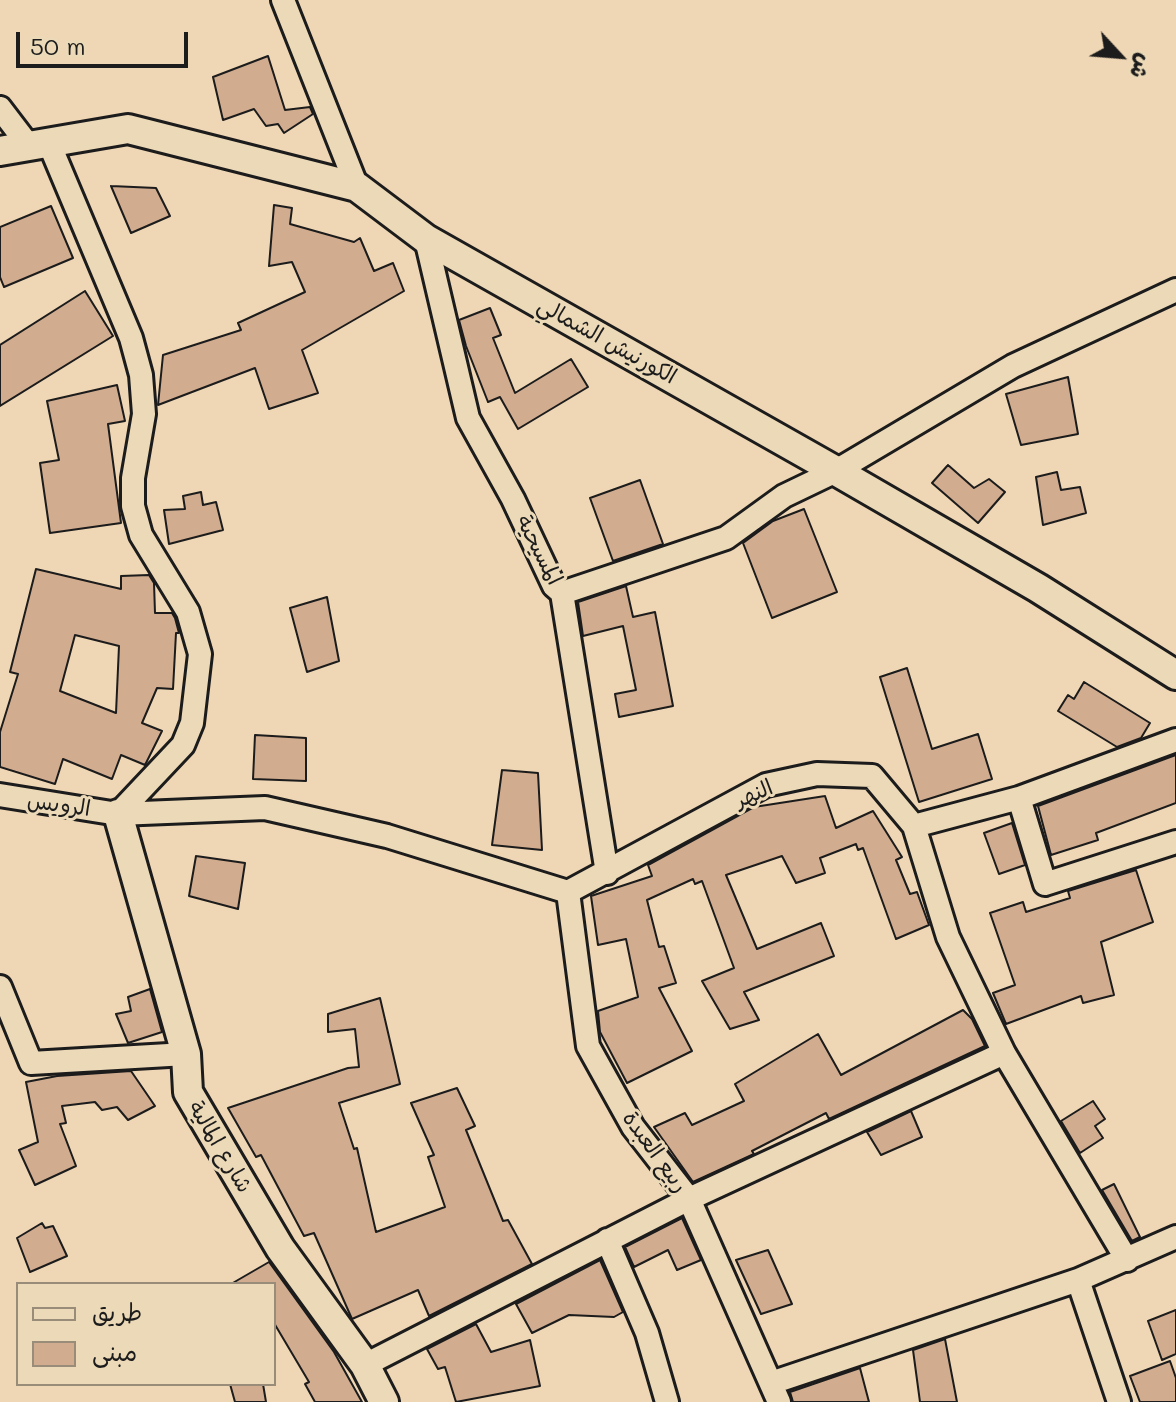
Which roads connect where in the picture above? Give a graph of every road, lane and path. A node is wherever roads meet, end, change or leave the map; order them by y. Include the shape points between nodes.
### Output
1 (283, 0) edge
2 (0, 108) edge
3 (39, 144) junction
4 (0, 151) edge
5 (357, 187) junction
6 (426, 239) junction
7 (1176, 290) edge
8 (836, 471) junction
9 (562, 593) junction
10 (1176, 675) edge
11 (1176, 740) edge
12 (0, 795) edge
13 (1019, 798) junction
14 (118, 814) junction
15 (914, 826) junction
16 (1176, 842) edge
17 (607, 873) junction
18 (568, 892) junction
19 (0, 987) edge
20 (9, 1037) edge
21 (1004, 1053) junction
22 (186, 1054) junction
23 (689, 1199) junction
24 (1176, 1237) edge
25 (607, 1240) junction
26 (1127, 1260) junction
27 (1078, 1280) junction
28 (365, 1365) junction
29 (775, 1392) edge
30 (384, 1402) edge
31 (667, 1402) edge
32 (1119, 1402) edge

1 - 5 street
2 - 3 street
3 - 4 street, الكورنيش الشمالي
3 - 5 street, الكورنيش الشمالي via 128,129
3 - 14 street via 131,338 144,414 133,506 141,535 188,612 200,654 192,723 183,745
5 - 6 street, الكورنيش الشمالي
6 - 8 street, الكورنيش الشمالي
6 - 9 street, المسيحية via 468,418
7 - 8 street via 1013,366
8 - 9 street via 784,496 726,538
8 - 10 street, الكورنيش الشمالي
9 - 17 street, المسيحية
11 - 13 street
12 - 14 street, الرويس
13 - 15 street
13 - 16 street via 1045,884
14 - 18 street via 265,808 387,836
14 - 22 street, شارع المالية
15 - 17 street, النهر via 872,776 817,774 766,785
15 - 21 street, النهر via 948,937
17 - 18 street, النهر
18 - 23 street, ربيع العبدة via 588,1046 633,1127
19 - 20 street
20 - 22 street via 31,1063
21 - 23 street
21 - 26 street, النهر
22 - 28 street, شارع المالية via 188,1092 280,1248
23 - 25 street
23 - 29 street, ربيع العبدة
24 - 26 street
25 - 28 street
25 - 31 street via 647,1333
26 - 27 street
27 - 29 street
27 - 32 street
28 - 30 street, شارع المالية

